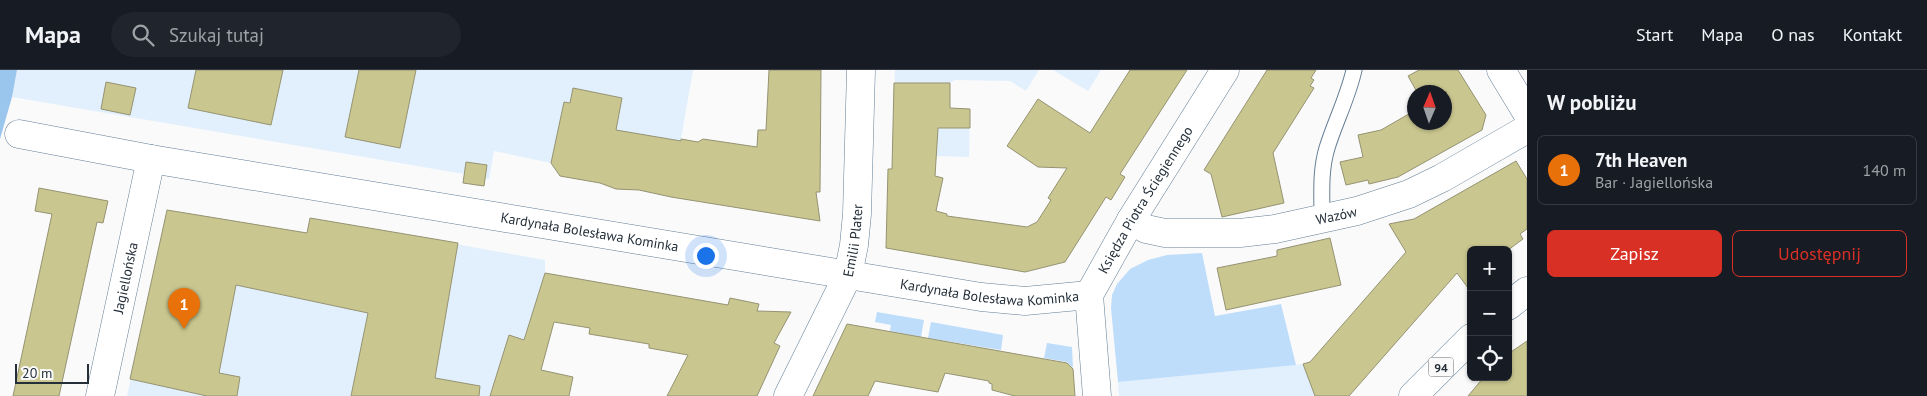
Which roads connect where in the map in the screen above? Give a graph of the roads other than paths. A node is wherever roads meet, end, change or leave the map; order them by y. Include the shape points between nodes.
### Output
1 (861, 70) edge
2 (1225, 70) edge
3 (1354, 70) edge
4 (1501, 70) edge
5 (1527, 113) edge
6 (1527, 129) edge
7 (19, 134) dead end
8 (151, 159) junction
9 (1322, 218) junction
10 (1131, 220) junction
11 (848, 275) junction
12 (1527, 291) edge
13 (1089, 294) junction
14 (1512, 303) edge
15 (1467, 342) edge
16 (100, 396) edge
17 (788, 396) edge
18 (1097, 396) edge
19 (1413, 396) edge

1 - 11 street, Emilii Plater via 857,214
2 - 10 street, Księdza Piotra Ściegiennego
3 - 9 lane via 1327,149 1321,182
4 - 5 street
6 - 9 street, Wazów via 1409,194
7 - 8 street, Kardynała Bolesława Kominka
8 - 11 street, Kardynała Bolesława Kominka
8 - 16 street, Jagiellońska
9 - 10 street, Wazów via 1258,231 1213,234 1165,233 1146,229
10 - 13 street, Księdza Piotra Ściegiennego
11 - 13 street, Kardynała Bolesława Kominka via 1003,300 1040,300
11 - 17 street, Emilii Plater
12 - 14 street
13 - 18 street
15 - 19 street, 94

